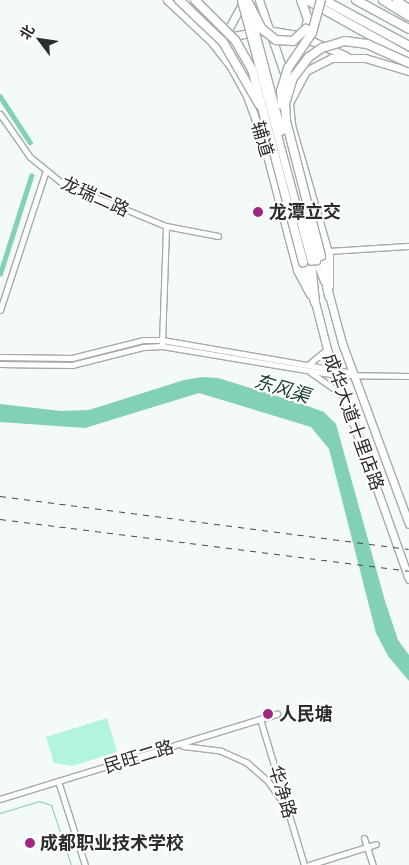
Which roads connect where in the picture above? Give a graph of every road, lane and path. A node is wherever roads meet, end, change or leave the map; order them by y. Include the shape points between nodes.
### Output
1 (167, 0) edge
2 (179, 0) edge
3 (195, 0) edge
4 (241, 0) edge
5 (246, 0) edge
6 (259, 0) edge
7 (301, 0) edge
8 (307, 0) edge
9 (323, 0) edge
10 (356, 0) edge
11 (383, 0) edge
12 (396, 0) edge
13 (409, 8) edge
14 (409, 16) edge
15 (409, 29) edge
16 (271, 30) junction
17 (224, 36) junction
18 (211, 41) junction
19 (409, 46) edge
20 (348, 57) junction
21 (409, 57) edge
22 (409, 63) edge
23 (409, 71) edge
24 (290, 102) junction
25 (0, 114) edge
26 (265, 116) junction
27 (286, 121) junction
28 (45, 173) junction
29 (166, 226) junction
30 (218, 236) dead end
31 (409, 246) edge
32 (315, 258) junction
33 (330, 296) joint
34 (315, 302) junction
35 (0, 310) edge
36 (162, 343) junction
37 (327, 350) junction
38 (0, 357) edge
39 (0, 364) edge
40 (308, 368) junction
41 (334, 372) junction
42 (353, 374) junction
43 (409, 376) edge
44 (343, 395) junction
45 (409, 524) edge
46 (409, 579) edge
47 (276, 714) dead end
48 (260, 719) junction
49 (178, 746) junction
50 (58, 781) junction
51 (0, 799) edge
52 (288, 812) junction
53 (364, 838) dead end
54 (376, 844) dead end
55 (367, 847) junction
56 (85, 865) edge
57 (304, 865) edge
58 (309, 865) edge
59 (373, 865) edge

1 - 18 main road, 辅道
2 - 26 highway, bridge via 228,48
3 - 26 highway, bridge via 221,24 245,54
4 - 32 main road, bridge
5 - 7 highway, bridge via 262,30 276,40 286,42 298,38 306,30 308,19
5 - 17 main road
5 - 32 main road, bridge
6 - 16 main road
8 - 21 highway
9 - 19 highway
9 - 27 highway, bridge via 317,22 284,80 282,106
10 - 15 highway
11 - 14 highway
12 - 13 main road
16 - 17 main road
16 - 20 main road via 298,35
16 - 24 main road
17 - 18 main road
18 - 34 main road, 辅道 via 230,65 252,109 297,270
20 - 23 main road via 380,61
20 - 24 main road via 331,58 306,71
22 - 27 highway, bridge via 380,48 356,41 322,48 309,57 293,78 285,104
24 - 32 main road via 291,125
25 - 28 street, 龙瑞二路
26 - 32 highway, bridge
27 - 32 highway, bridge
28 - 29 street, 龙瑞二路 via 114,207
28 - 35 street
29 - 30 street, 龙瑞二路
29 - 36 street
31 - 32 street
32 - 33 highway
32 - 34 highway
33 - 42 main road, 成华大道十里店路
34 - 37 main road, 成华大道十里店路
36 - 38 street via 143,340 72,358
36 - 39 street via 72,364
36 - 40 street
37 - 40 street
37 - 41 main road, 成华大道十里店路
40 - 41 street
40 - 44 street
41 - 42 street
41 - 44 main road, 成华大道十里店路
42 - 43 street
42 - 45 main road, 成华大道十里店路
44 - 46 main road, 成华大道十里店路
47 - 48 street, 民旺二路
48 - 49 street, 民旺二路
48 - 52 street, 华净路
49 - 50 street, 民旺二路
49 - 52 street via 221,751 246,762 267,780
50 - 51 street, 民旺二路
50 - 56 street
52 - 57 street, 华净路
53 - 55 street
54 - 55 street
55 - 58 street
55 - 59 street

